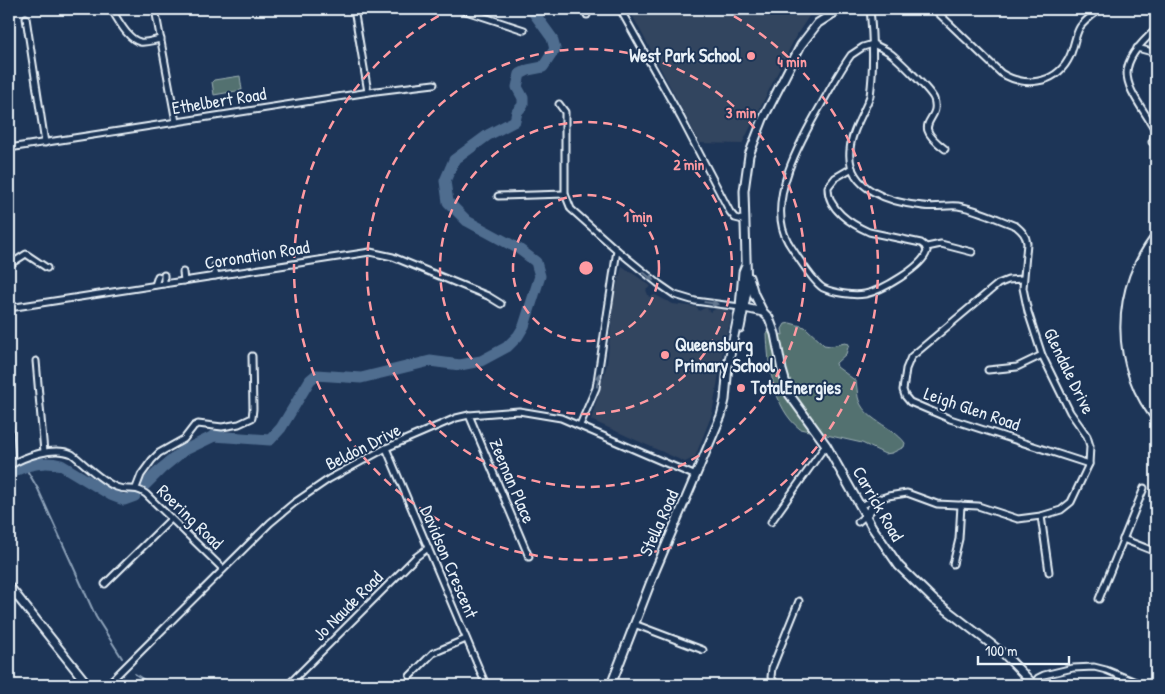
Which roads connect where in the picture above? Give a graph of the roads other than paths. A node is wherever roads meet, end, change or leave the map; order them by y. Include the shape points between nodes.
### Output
1 (111, 9) edge
2 (156, 9) edge
3 (354, 9) edge
4 (460, 9) edge
5 (620, 9) edge
6 (840, 9) edge
7 (870, 9) edge
8 (934, 9) edge
9 (1100, 9) edge
10 (26, 18) dead end
11 (1156, 29) edge
12 (524, 30) dead end
13 (161, 39) junction
14 (873, 44) junction
15 (1138, 48) junction
16 (1156, 53) edge
17 (434, 84) dead end
18 (368, 92) junction
19 (559, 104) dead end
20 (176, 122) junction
21 (1152, 142) dead end
22 (45, 143) junction
23 (9, 148) edge
24 (945, 149) dead end
25 (852, 168) junction
26 (566, 194) junction
27 (498, 196) dead end
28 (743, 220) junction
29 (927, 248) junction
30 (332, 250) dead end
31 (617, 250) junction
32 (972, 252) dead end
33 (333, 257) junction
34 (9, 264) edge
35 (215, 266) dead end
36 (46, 268) dead end
37 (746, 270) junction
38 (183, 272) dead end
39 (215, 276) junction
40 (1023, 279) junction
41 (184, 281) junction
42 (164, 284) junction
43 (155, 285) junction
44 (501, 304) dead end
45 (742, 307) junction
46 (9, 308) edge
47 (763, 312) junction
48 (1042, 355) junction
49 (252, 356) dead end
50 (36, 361) dead end
51 (988, 370) dead end
52 (9, 413) edge
53 (469, 415) junction
54 (580, 425) junction
55 (826, 446) junction
56 (386, 448) junction
57 (44, 452) junction
58 (1089, 464) junction
59 (11, 465) edge
60 (696, 476) junction
61 (136, 488) junction
62 (1144, 488) dead end
63 (879, 498) junction
64 (960, 505) junction
65 (861, 506) junction
66 (866, 515) junction
67 (1041, 516) junction
68 (171, 519) junction
69 (771, 522) dead end
70 (858, 522) dead end
71 (1123, 539) junction
72 (428, 548) junction
73 (1156, 552) edge
74 (529, 558) dead end
75 (953, 564) dead end
76 (223, 569) junction
77 (1049, 572) dead end
78 (105, 584) dead end
79 (9, 586) edge
80 (1099, 599) dead end
81 (799, 601) dead end
82 (634, 624) junction
83 (466, 639) junction
84 (703, 650) dead end
85 (410, 676) dead end
86 (88, 685) edge
87 (107, 685) edge
88 (288, 685) edge
89 (486, 685) edge
90 (611, 685) edge
91 (776, 685) edge
92 (1034, 685) edge
93 (1143, 685) edge

1 - 13 street via 131,38 139,42
2 - 13 street
3 - 18 street
4 - 12 street
5 - 28 street via 730,212
6 - 28 main road, Stella Road via 818,23 801,45 763,119 748,155
7 - 14 street
8 - 9 street via 1008,78 1037,82 1048,79 1064,66 1079,29
10 - 22 street
11 - 15 street
13 - 20 street
14 - 24 street via 892,54 933,96 935,109 928,130 932,139
14 - 25 street via 870,96 850,147
14 - 29 street via 851,55 805,132 783,186 783,230 819,285 846,293 871,292 908,273 925,257
15 - 16 street
15 - 21 street via 1129,60 1126,77 1129,89 1154,128 1156,134
17 - 18 street, Ethelbert Road
18 - 20 street, Ethelbert Road
19 - 26 street via 564,112
20 - 22 street, Ethelbert Road
22 - 23 street, Ethelbert Road
25 - 29 street via 835,178 828,187 833,206 868,232 920,243
25 - 40 street, Glendale Drive via 858,180 874,194 888,200 924,206 958,206 1016,226 1028,243
26 - 27 street
26 - 31 street via 571,209
28 - 37 main road, Stella Road
29 - 32 street via 941,244
30 - 33 street
31 -> 45 street via 675,296
54 -> 31 street via 596,388
33 - 39 street, Coronation Road
33 - 44 street, Coronation Road via 370,252 387,255
34 - 36 street via 26,254
35 - 39 street
37 - 45 main road, Stella Road
37 - 47 main road, Carrick Road
38 - 41 street
39 - 41 street, Coronation Road
40 - 48 street, Glendale Drive via 1024,299
40 - 58 street, Leigh Glen Road via 998,284 911,357 906,369 905,396 910,402 950,419
41 - 42 street, Coronation Road
42 - 43 street, Coronation Road
42 - 43 street via 161,276
43 - 46 street, Coronation Road
45 - 47 main road
45 - 60 main road, Stella Road via 721,416
47 - 55 main road, Carrick Road via 775,334 789,394
48 - 51 street via 1017,367
48 - 58 street, Glendale Drive via 1070,412 1087,436
49 - 61 street via 252,418 222,427 194,426 184,439 152,460
50 - 57 street
52 - 59 street
53 - 54 street, Beldon Drive via 531,412
53 - 56 street, Beldon Drive
53 - 74 street, Zeeman Place
54 - 60 street, Beldon Drive
55 - 65 main road, Carrick Road
55 - 69 street
56 - 72 street, Davidson Crescent
56 - 76 street, Beldon Drive via 329,478 294,503
57 - 59 street
57 - 61 street via 65,451 110,484
58 - 67 street, Glendale Drive via 1071,502 1061,510
60 - 82 main road, Stella Road
61 - 68 street, Roering Road
62 - 71 street
63 - 64 street, Glendale Drive via 907,493 937,504
63 - 65 street, Glendale Drive
63 - 66 main road
64 - 67 street, Glendale Drive via 978,506 1018,519
64 - 75 street via 959,539
65 - 66 main road, Carrick Road
66 - 70 street
66 - 92 main road, Carrick Road via 888,552 907,575 1004,654
67 - 77 street
68 - 76 street, Roering Road
68 - 78 street
71 - 73 street
71 - 80 street
72 - 83 street, Davidson Crescent
72 - 88 street, Jo Naude Road
76 - 87 street, Beldon Drive
79 - 86 main road
81 - 91 street via 772,668 771,677
82 - 84 street
82 - 90 main road, Stella Road
83 - 85 street via 433,653
83 - 89 street, Davidson Crescent
92 - 93 street via 1044,675 1084,667 1106,670

